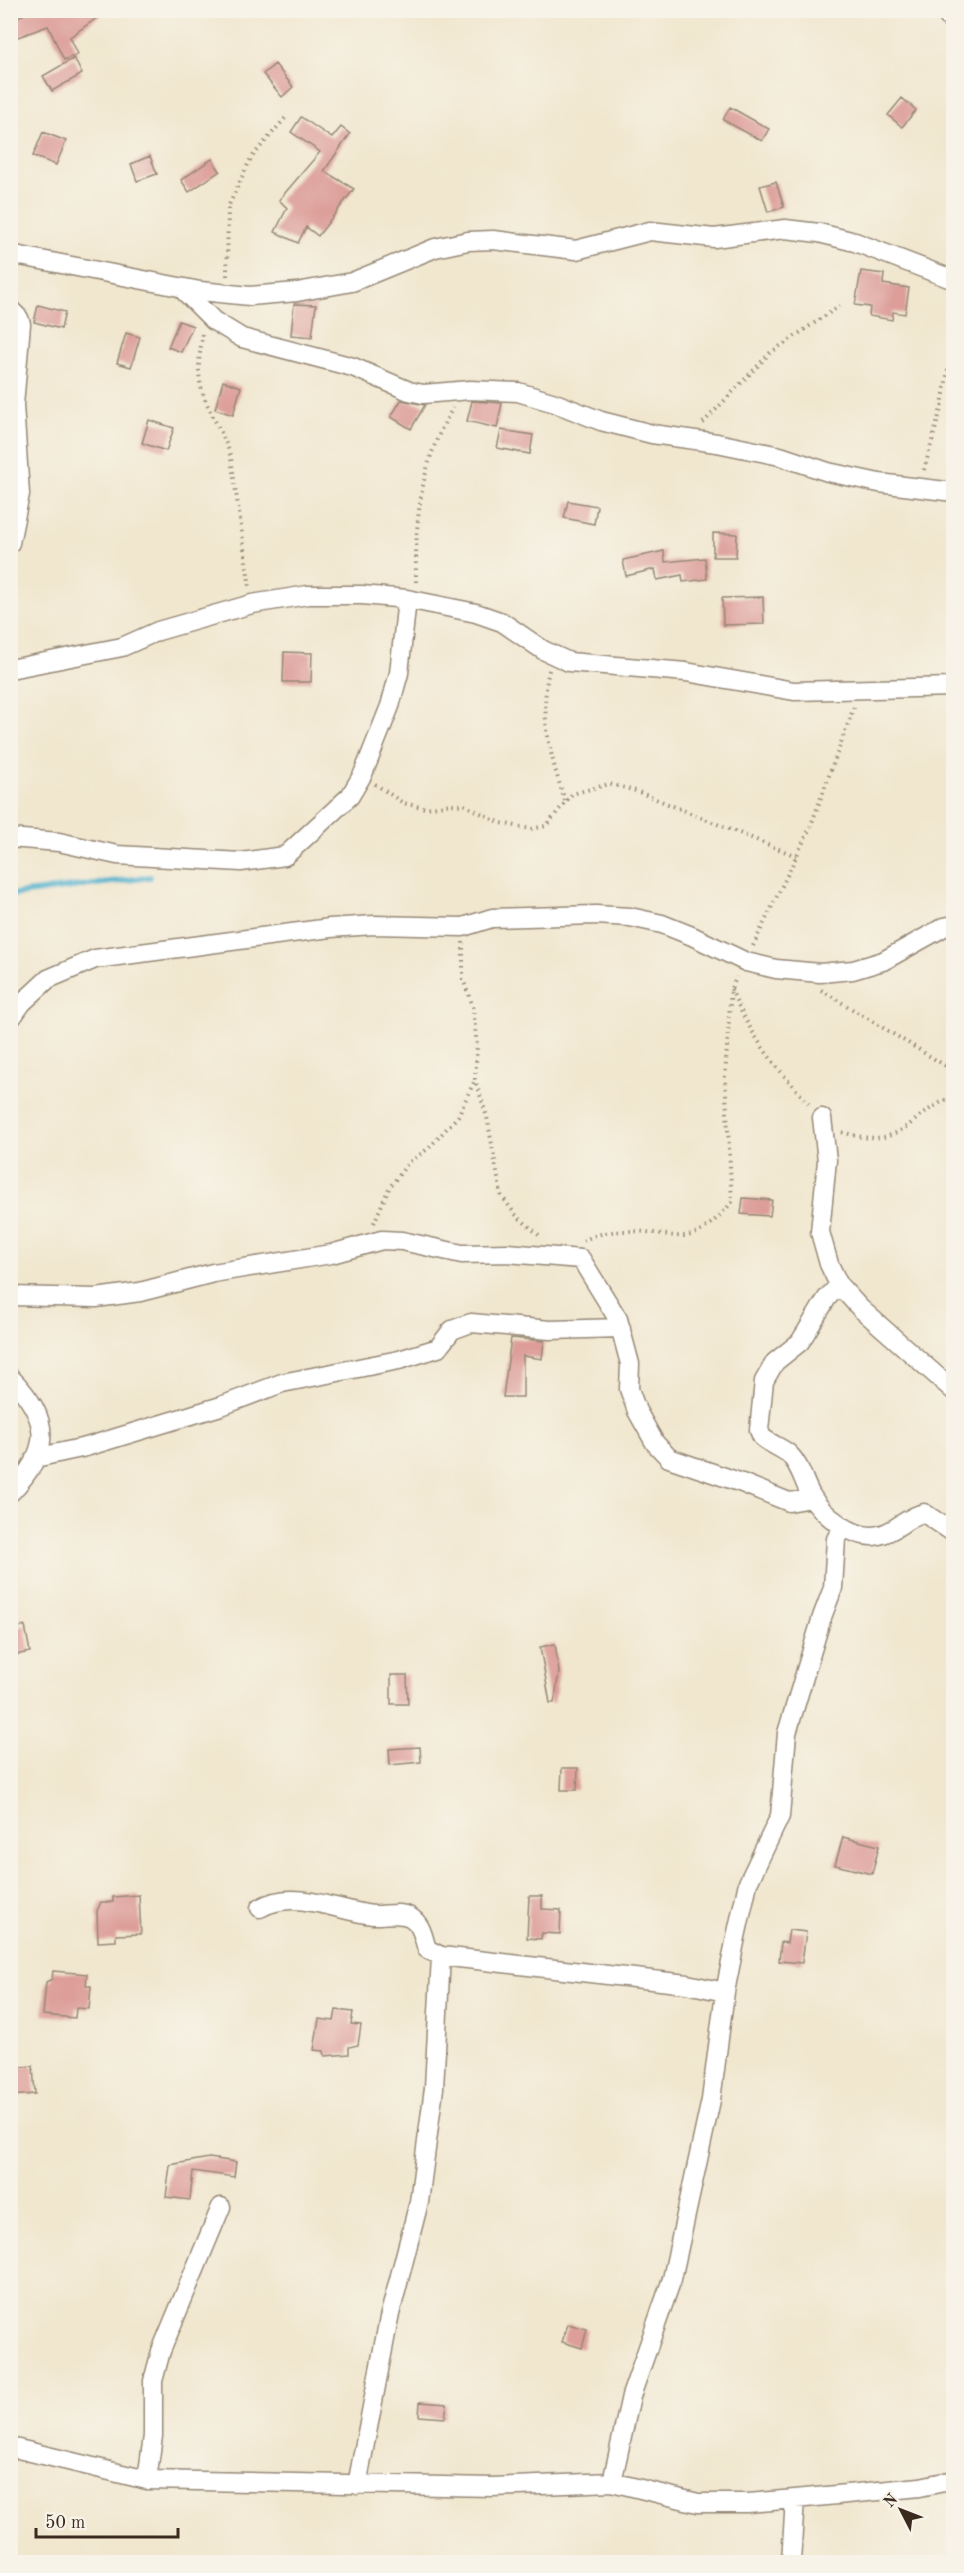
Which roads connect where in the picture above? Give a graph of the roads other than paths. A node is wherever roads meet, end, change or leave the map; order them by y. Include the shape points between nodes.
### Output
1 (943, 10) edge
2 (954, 24) edge
3 (10, 254) edge
4 (954, 280) edge
5 (180, 287) junction
6 (10, 309) edge
7 (954, 492) edge
8 (10, 543) edge
9 (411, 599) junction
10 (10, 669) edge
11 (954, 687) edge
12 (10, 838) edge
13 (954, 925) edge
14 (10, 1020) edge
15 (822, 1118) road end
16 (839, 1285) junction
17 (10, 1296) edge
18 (621, 1328) junction
19 (10, 1377) edge
20 (954, 1391) edge
21 (35, 1458) junction
22 (10, 1493) edge
23 (812, 1498) junction
24 (842, 1528) junction
25 (953, 1532) edge
26 (260, 1908) dead end
27 (441, 1956) junction
28 (725, 1992) junction
29 (221, 2207) dead end
30 (10, 2447) edge
31 (147, 2480) junction
32 (954, 2480) edge
33 (612, 2482) junction
34 (357, 2485) junction
35 (795, 2499) junction
36 (791, 2562) edge

1 - 2 street
3 - 5 street
4 - 5 street via 855,242 819,233 772,230 714,238 650,231 576,250 493,240 451,243 334,286 268,296 227,295
5 - 7 street via 214,321 242,338 353,368 409,391 518,392 601,421 780,456 828,472
6 - 8 street via 21,324 14,405 20,494
9 - 10 street via 308,595 252,604 158,631 122,647
9 - 11 street via 476,612 502,622 569,662 686,672 794,691
9 - 12 street via 390,706 363,774 350,796 285,856 240,862 117,855 59,842
13 - 14 street via 884,961 853,970 820,973 746,962 662,924 630,917 492,918 463,927 330,928 95,959 48,979
15 - 16 street via 827,1160 820,1232
16 - 20 street via 885,1332
16 - 23 street via 801,1342 775,1362 764,1381 759,1430 762,1437 788,1453 801,1470
17 - 18 street via 96,1298 140,1292 213,1273 382,1240 402,1241 462,1254 581,1259
18 - 21 street via 550,1330 471,1323 452,1330 438,1348 409,1357 282,1383 86,1447
18 - 23 street via 633,1400 655,1443 669,1458 789,1502
19 - 21 street via 28,1395 41,1418 42,1443
21 - 22 street via 28,1474
23 - 24 street
24 - 25 street via 864,1536 880,1535 912,1515 924,1513
24 - 28 street via 836,1539 833,1588 787,1733 780,1816 748,1883
26 - 27 street via 273,1901 328,1904 373,1915 409,1917 420,1927 427,1949
27 - 28 street via 687,1984
27 - 34 street via 434,2088 419,2202 389,2318
28 - 33 street via 711,2100 672,2279 631,2396
29 - 31 street via 161,2351 153,2381 153,2436
30 - 31 street
31 - 34 street
32 - 35 street
33 - 34 street via 492,2487
33 - 35 street via 698,2503
35 - 36 street

